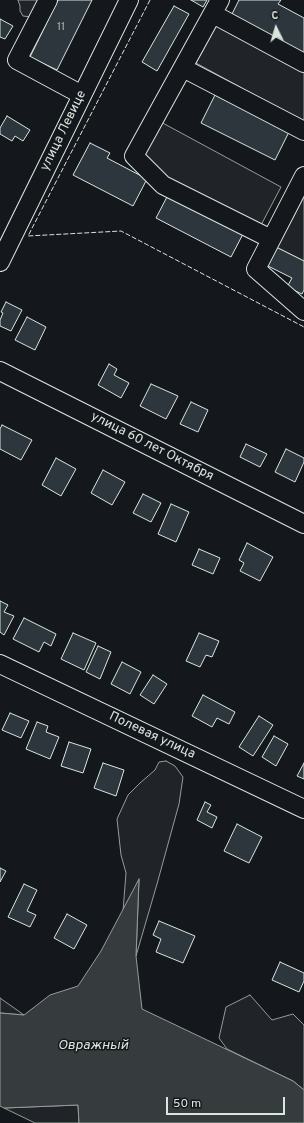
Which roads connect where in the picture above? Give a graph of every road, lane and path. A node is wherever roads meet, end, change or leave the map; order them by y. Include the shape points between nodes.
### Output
1 (48, 0) edge
2 (129, 0) edge
3 (216, 7) edge
4 (304, 63) edge
5 (183, 68) junction
6 (82, 95) junction
7 (304, 131) edge
8 (304, 176) edge
9 (271, 239) junction
10 (0, 262) edge
11 (304, 311) edge
12 (0, 371) edge
13 (304, 524) edge
14 (0, 664) edge
15 (304, 809) edge

1 - 6 street via 17,60
2 - 6 street, улица Левице
3 - 4 street
3 - 5 street
5 - 7 street
5 - 9 street via 134,156 163,185
6 - 10 street, улица Левице
8 - 9 street
9 - 11 street via 256,269
12 - 13 street, улица 60 лет Октября
14 - 15 street, Полевая улица

